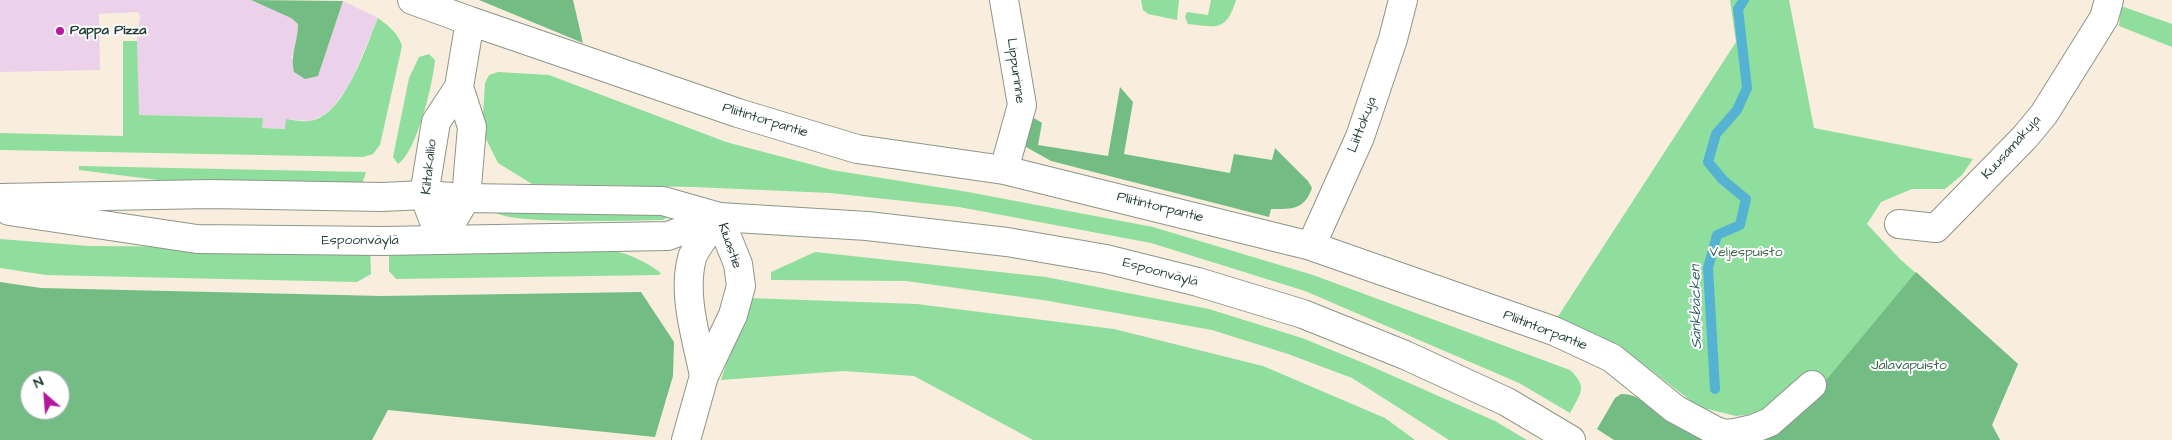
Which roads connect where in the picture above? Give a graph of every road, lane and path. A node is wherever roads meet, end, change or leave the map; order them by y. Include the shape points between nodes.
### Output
1 (412, 0) edge
2 (1004, 0) edge
3 (1403, 0) edge
4 (2109, 0) edge
5 (470, 22) junction
6 (460, 87) junction
7 (1004, 170) junction
8 (424, 195) junction
9 (0, 198) edge
10 (466, 198) junction
11 (0, 210) edge
12 (719, 217) junction
13 (1899, 224) dead end
14 (441, 240) junction
15 (1311, 246) junction
16 (704, 376) junction
17 (1812, 386) dead end
18 (686, 440) edge
19 (1571, 440) edge

1 - 5 street
2 - 7 street, Lippurinne via 1022,105
3 - 15 street, Liittokuja via 1360,137
4 - 13 street, Kuusamakuja via 2104,18 2044,114 2025,137 1936,228
5 - 6 street, Kiltakallio
5 - 7 street, Pliitintorpantie via 738,113 857,149
6 - 8 street, Kiltakallio via 436,122
6 - 10 street, Kiltakallio via 472,128
7 - 15 street, Pliitintorpantie
8 - 9 street, Espoonväylä via 210,194
8 - 10 street, Espoonväylä
8 - 14 street, Kiltakallio
10 - 12 street, Espoonväylä via 663,202
10 - 14 street, Kiltakallio
11 - 14 street, Espoonväylä via 197,239
12 - 14 street, Espoonväylä via 668,236
12 - 16 street, Kiuastie via 692,257 688,286
12 - 16 street, Kiuastie via 738,264 741,286 733,315
12 - 19 street, Espoonväylä via 886,228 1007,242 1106,259 1198,282 1303,314 1405,355 1507,402
15 - 17 street, Pliitintorpantie via 1554,331 1612,358 1675,409 1726,434 1770,422
16 - 18 street, Kiuastie

